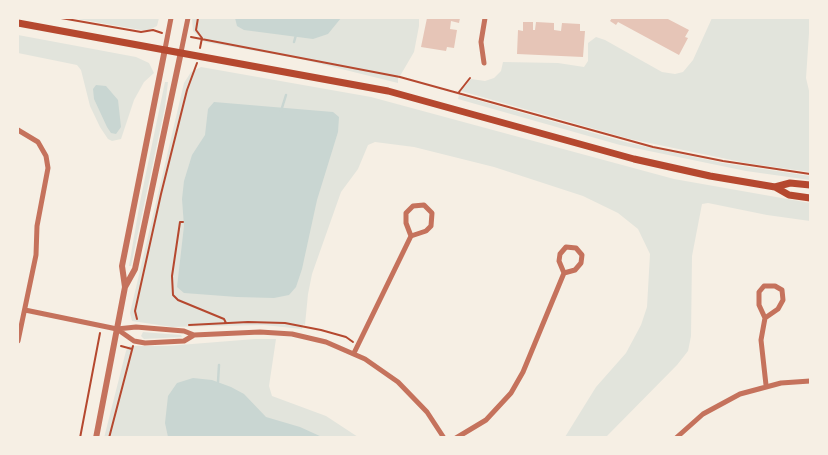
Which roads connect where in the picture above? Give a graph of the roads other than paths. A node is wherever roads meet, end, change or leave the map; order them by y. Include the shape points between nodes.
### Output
1 (172, 18) edge
2 (188, 18) edge
3 (485, 18) edge
4 (18, 23) edge
5 (165, 49) junction
6 (181, 52) junction
7 (484, 63) dead end
8 (18, 130) edge
9 (810, 185) edge
10 (775, 187) junction
11 (810, 198) edge
12 (411, 236) junction
13 (564, 273) junction
14 (125, 287) junction
15 (25, 310) junction
16 (765, 318) junction
17 (117, 329) junction
18 (194, 335) junction
19 (18, 341) edge
20 (354, 353) junction
21 (810, 381) edge
22 (766, 385) junction
23 (96, 438) edge
24 (444, 438) edge
25 (456, 438) edge
26 (676, 438) edge

1 - 5 street
2 - 6 street
3 - 7 street via 481,42
4 - 5 main road
5 - 6 main road
5 - 14 street via 122,266
6 - 10 main road via 397,93 645,162
6 - 14 street via 136,269
8 - 15 street via 29,134 41,146 48,172 36,226 36,255
9 - 10 main road via 790,183
10 - 11 main road via 789,195
12 - 12 street via 426,231 432,223 432,213 424,205 413,206 406,213
12 - 20 street
13 - 13 street via 581,264 582,255 576,248 566,247 560,254
13 - 25 street via 523,372 508,398 486,420
14 - 17 street
15 - 17 street
15 - 19 street
16 - 16 street via 759,304 760,290 766,285 775,286 782,292 782,303
16 - 22 street via 761,348
17 - 18 street via 136,327 184,331
17 - 18 street via 134,341 145,342 184,341
17 - 23 street
18 - 20 street via 287,333 320,340
20 - 24 street via 404,387 430,416
21 - 22 street
22 - 26 street via 722,402

